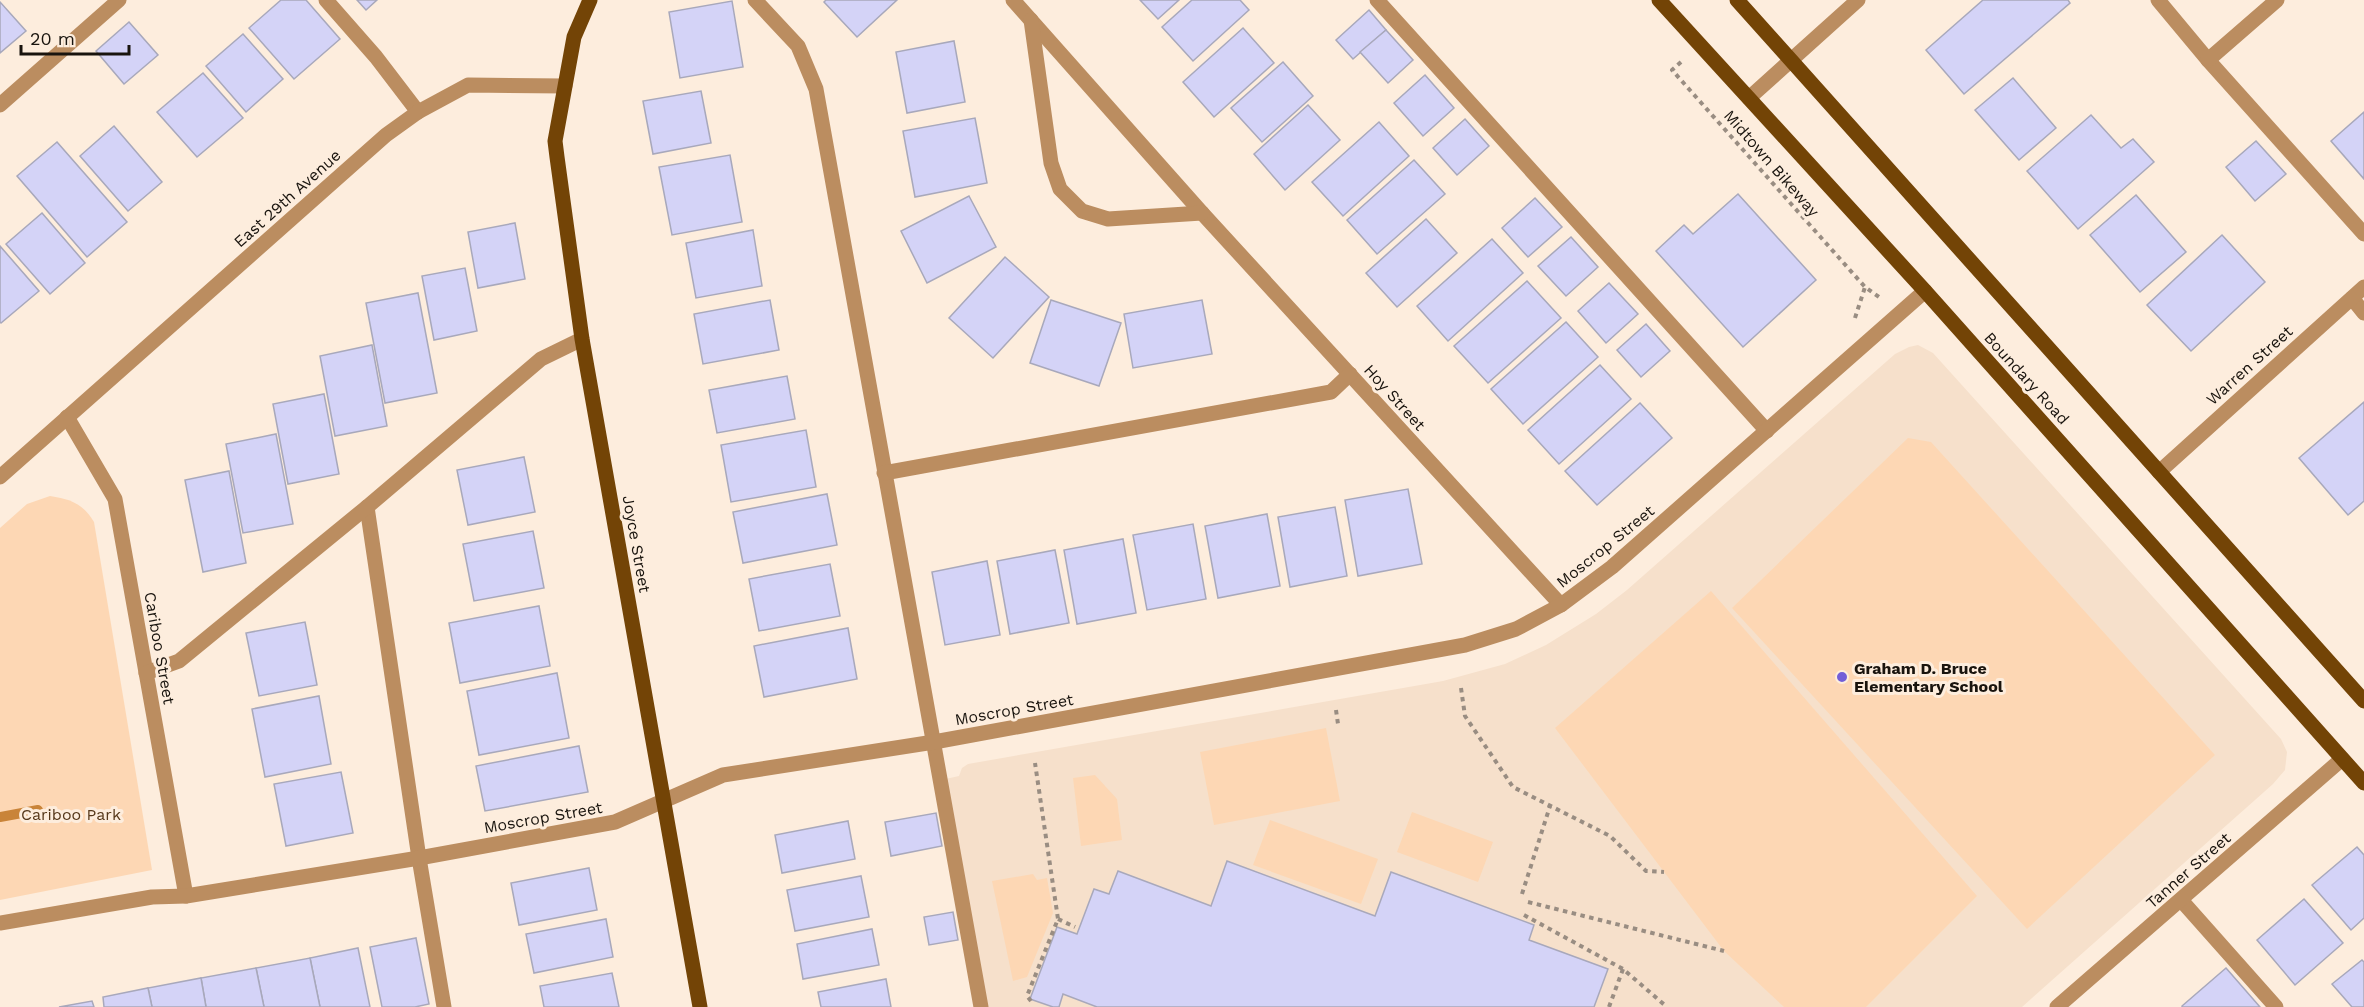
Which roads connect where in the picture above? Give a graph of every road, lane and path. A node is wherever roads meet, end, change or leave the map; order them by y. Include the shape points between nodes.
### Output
1 (118, 0) edge
2 (326, 0) edge
3 (590, 0) edge
4 (755, 0) edge
5 (1013, 0) edge
6 (1377, 0) edge
7 (1659, 0) edge
8 (1737, 0) edge
9 (1858, 0) edge
10 (2158, 0) edge
11 (2277, 0) edge
12 (1032, 20) junction
13 (1687, 57) dead end
14 (1791, 60) junction
15 (2208, 60) junction
16 (565, 86) junction
17 (1749, 98) junction
18 (0, 105) edge
19 (418, 112) junction
20 (1202, 213) junction
21 (2364, 234) edge
22 (1865, 287) dead end
23 (2364, 287) edge
24 (1925, 291) junction
25 (2352, 298) junction
26 (2364, 313) edge
27 (582, 339) junction
28 (1350, 374) junction
29 (67, 417) junction
30 (1767, 431) junction
31 (2159, 472) junction
32 (885, 473) junction
33 (0, 477) edge
34 (367, 507) junction
35 (1561, 605) junction
36 (146, 673) junction
37 (1461, 688) dead end
38 (2364, 701) edge
39 (1336, 710) dead end
40 (1338, 724) dead end
41 (934, 742) junction
42 (2342, 759) junction
43 (1035, 763) dead end
44 (2364, 783) edge
45 (664, 801) junction
46 (1550, 806) junction
47 (419, 858) junction
48 (1664, 872) dead end
49 (1522, 894) dead end
50 (186, 896) junction
51 (2181, 900) junction
52 (1528, 902) dead end
53 (1524, 915) dead end
54 (1058, 919) junction
55 (0, 923) edge
56 (1075, 927) dead end
57 (1724, 951) dead end
58 (1623, 969) junction
59 (1031, 1001) dead end
60 (444, 1007) edge
61 (700, 1007) edge
62 (981, 1007) edge
63 (1609, 1007) edge
64 (1667, 1007) edge
65 (2057, 1007) edge
66 (2276, 1007) edge

1 - 18 street
2 - 19 street
3 - 16 main road via 574,37
4 - 32 street via 798,46 816,89
5 - 12 street, Hoy Street
6 - 30 street
7 - 17 main road, Boundary Road
8 - 14 main road
9 - 14 street
10 - 15 street
11 - 15 street
12 - 20 street, Hoy Street
12 - 20 street via 1051,163 1060,189 1082,211 1108,219
13 - 22 path, Midtown Bikeway via 1672,69
14 - 17 street
14 - 31 main road
15 - 21 street
16 - 19 street, East 29th Avenue via 468,85
16 - 27 main road, Joyce Street via 555,141
17 - 24 main road, Boundary Road
19 - 29 street, East 29th Avenue via 386,135
20 - 28 street, Hoy Street
23 - 25 street, Warren Street
24 - 30 street, Moscrop Street
24 - 42 main road, Boundary Road
25 - 26 street
25 - 31 street, Warren Street
27 - 34 street via 541,359
27 - 45 main road, Joyce Street
28 - 32 street via 1331,392
28 - 35 street, Hoy Street
29 - 33 street, East 29th Avenue
29 - 36 street, Cariboo Street via 115,499
30 - 35 street, Moscrop Street via 1612,567
31 - 38 main road
32 - 41 street
34 - 36 street via 178,661
34 - 47 street
35 - 41 street, Moscrop Street via 1516,629 1465,645
36 - 50 street, Cariboo Street
37 - 46 path via 1465,716 1513,787
39 - 40 path
41 - 45 street, Moscrop Street via 723,775
41 - 62 street
42 - 44 main road, Boundary Road
42 - 51 street, Tanner Street
43 - 54 path
45 - 47 street, Moscrop Street via 615,822
45 - 61 main road, Joyce Street
46 - 48 path via 1610,836 1646,871
46 - 49 path
47 - 50 street, Moscrop Street
47 - 60 street
50 - 55 street, Moscrop Street via 152,897
51 - 65 street, Tanner Street
51 - 66 street
52 - 57 path
53 - 58 path
54 - 56 path
54 - 59 path via 1028,996
58 - 63 path
58 - 64 path

